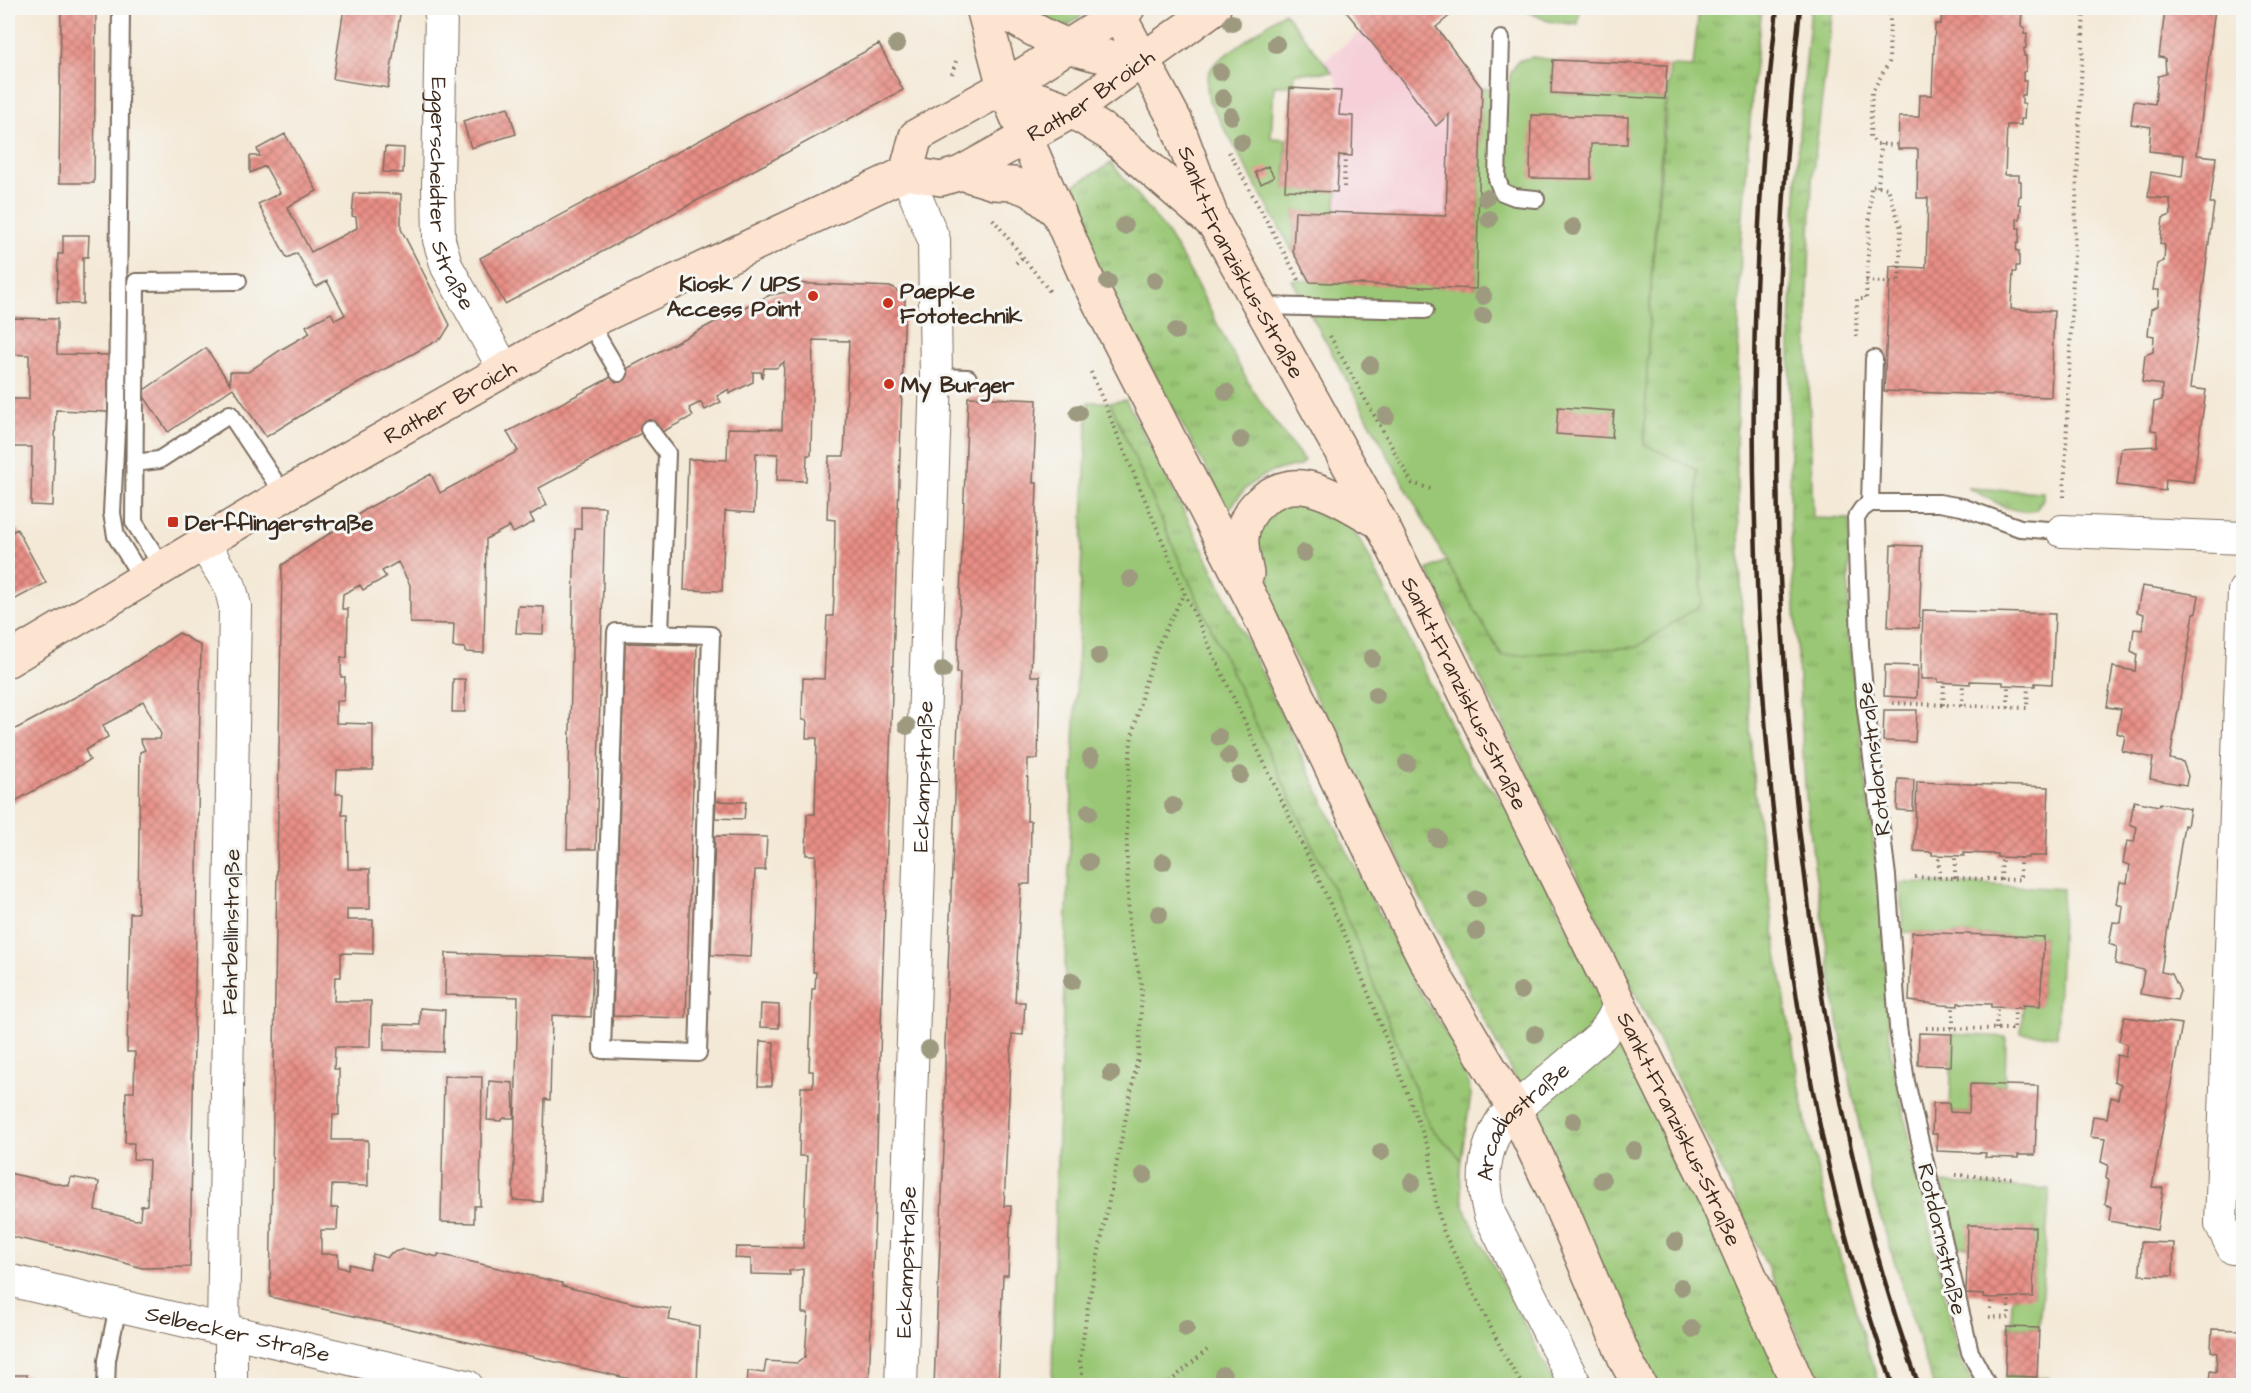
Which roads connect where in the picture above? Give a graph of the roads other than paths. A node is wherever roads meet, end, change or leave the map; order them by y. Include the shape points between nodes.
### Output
1 (121, 8) edge
2 (441, 8) edge
3 (983, 8) edge
4 (998, 8) edge
5 (1214, 8) edge
6 (1121, 10) edge
7 (1501, 39) dead end
8 (1068, 47) junction
9 (1144, 59) junction
10 (1004, 87) junction
11 (1072, 111) junction
12 (1026, 137) junction
13 (906, 173) junction
14 (961, 173) junction
15 (1536, 199) dead end
16 (1059, 213) junction
17 (1214, 223) junction
18 (238, 281) dead end
19 (1259, 306) junction
20 (1425, 310) dead end
21 (588, 322) junction
22 (1874, 359) dead end
23 (504, 369) junction
24 (619, 373) dead end
25 (936, 377) junction
26 (968, 378) dead end
27 (649, 429) dead end
28 (134, 463) junction
29 (284, 495) junction
30 (1870, 503) junction
31 (1381, 523) junction
32 (2062, 531) joint
33 (2244, 538) edge
34 (203, 543) junction
35 (153, 574) junction
36 (2244, 591) edge
37 (1252, 600) junction
38 (660, 633) junction
39 (8, 660) edge
40 (1619, 1005) junction
41 (1515, 1110) junction
42 (2238, 1248) edge
43 (8, 1280) edge
44 (118, 1306) junction
45 (227, 1331) junction
46 (106, 1386) edge
47 (231, 1386) edge
48 (467, 1386) edge
49 (901, 1386) edge
50 (1576, 1386) edge
51 (1640, 1386) edge
52 (1798, 1386) edge
53 (1988, 1386) edge

1 - 35 lane via 117,410 112,513 116,536
2 - 23 street, Eggerscheidter Straße via 439,240 447,267
3 - 10 main road
4 - 8 main road
5 - 9 main road, Rather Broich
6 - 8 main road
6 - 9 main road, Sankt-Franziskus-Straße
7 - 15 lane via 1497,179 1502,192
8 - 9 main road via 1114,59
8 - 10 main road
9 - 11 main road, Rather Broich
9 - 17 main road, Sankt-Franziskus-Straße via 1176,122
10 - 11 main road
10 - 12 main road
10 - 13 main road via 916,136
11 - 12 main road, Rather Broich
11 - 17 main road via 1111,135
12 - 14 main road, Rather Broich
12 - 16 main road
13 - 14 main road, Rather Broich via 941,179
13 - 21 main road, Rather Broich
13 - 25 street, Eckampstraße via 934,240
14 - 16 main road, Rather Broich via 1031,190
16 - 37 main road via 1087,279
17 - 19 main road, Sankt-Franziskus-Straße
18 - 28 lane via 136,282
19 - 20 lane
19 - 31 main road, Sankt-Franziskus-Straße
21 - 23 main road, Rather Broich
21 - 24 lane
22 - 30 lane
23 - 29 main road, Rather Broich
25 - 26 lane
25 - 49 street, Eckampstraße
27 - 38 lane via 668,453
28 - 29 lane via 159,460 230,414
28 - 35 lane via 134,522
29 - 34 main road, Rather Broich
30 - 32 lane via 1939,503 2020,528
30 - 53 lane, Rotdornstraße via 1856,518 1860,644 1887,876 1898,1027 1906,1082 1970,1352
31 - 37 main road via 1304,487 1287,487 1272,493 1254,507 1242,537
31 - 40 main road, Sankt-Franziskus-Straße
32 - 33 street
34 - 35 main road, Rather Broich
34 - 45 street, Fehrbellinstraße via 230,585 235,606
35 - 39 main road, Rather Broich
36 - 42 street via 2222,1224
37 - 41 main road via 1426,961
38 - 38 lane via 615,632 602,1050 698,1053 711,635
40 - 41 street, Arcadiastraße via 1602,1035
40 - 52 main road, Sankt-Franziskus-Straße via 1713,1193
41 - 50 street, Arcadiastraße via 1502,1120 1492,1136 1484,1176 1485,1198 1500,1236
41 - 51 main road
43 - 44 street, Selbecker Straße
44 - 45 street, Selbecker Straße
44 - 46 lane
45 - 47 street, Fehrbellinstraße
45 - 48 street, Selbecker Straße

